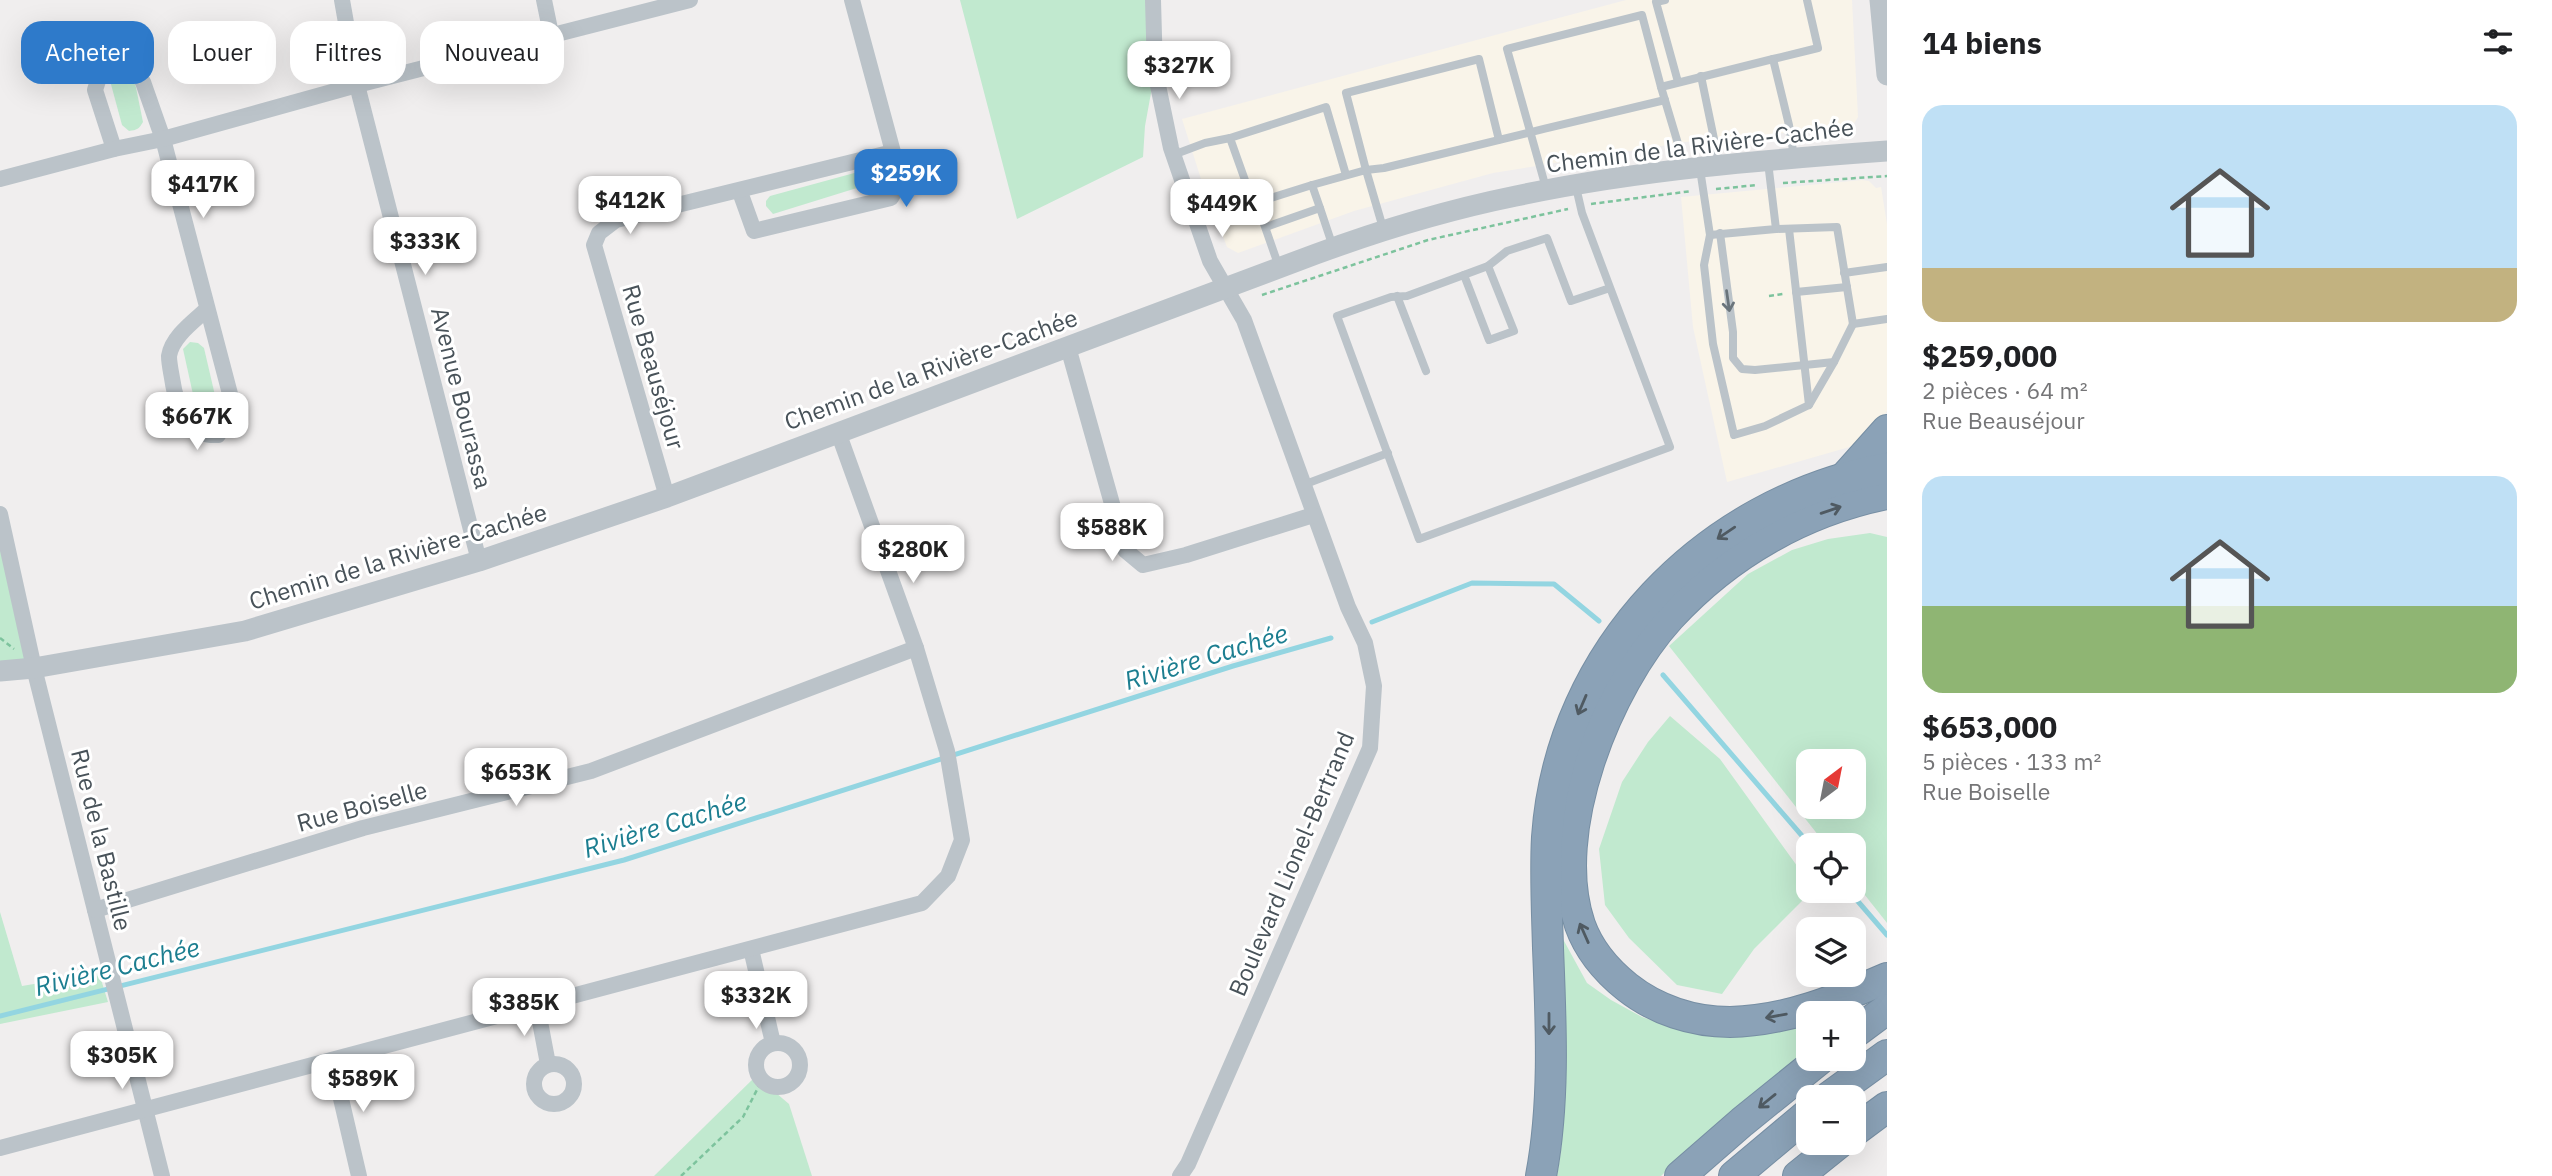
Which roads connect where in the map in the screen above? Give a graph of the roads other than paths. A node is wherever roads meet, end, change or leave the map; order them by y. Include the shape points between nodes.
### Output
1 (342, 0) edge
2 (544, 0) edge
3 (690, 0) edge
4 (852, 0) edge
5 (1153, 0) edge
6 (1665, 0) edge
7 (1807, 0) edge
8 (1880, 0) edge
9 (548, 21) edge
10 (564, 31) edge
11 (1773, 59) junction
12 (420, 68) edge
13 (1887, 75) edge
14 (1701, 76) junction
15 (1678, 82) junction
16 (356, 85) junction
17 (1661, 87) junction
18 (1665, 100) junction
19 (1528, 133) junction
20 (1230, 138) junction
21 (163, 139) junction
22 (1499, 140) junction
23 (114, 149) junction
24 (1887, 151) edge
25 (892, 152) junction
26 (1173, 155) junction
27 (1794, 160) junction
28 (1768, 162) junction
29 (1702, 168) junction
30 (1366, 170) junction
31 (1346, 175) junction
32 (0, 179) edge
33 (1576, 184) junction
34 (1312, 185) junction
35 (1546, 190) junction
36 (740, 192) junction
37 (1251, 197) junction
38 (1320, 208) junction
39 (1194, 216) junction
40 (1266, 227) junction
41 (1776, 229) junction
42 (1789, 229) junction
43 (1383, 230) junction
44 (1720, 233) junction
45 (1710, 235) junction
46 (1333, 248) junction
47 (1488, 266) junction
48 (1279, 267) junction
49 (1887, 267) edge
50 (1844, 273) junction
51 (1464, 275) junction
52 (1847, 286) junction
53 (1225, 288) junction
54 (1610, 288) junction
55 (1796, 292) junction
56 (1397, 296) junction
57 (206, 310) junction
58 (1887, 319) edge
59 (1853, 324) junction
60 (1068, 347) junction
61 (1834, 362) junction
62 (1805, 364) junction
63 (1426, 371) dead end
64 (1809, 405) junction
65 (1887, 430) edge
66 (838, 432) junction
67 (1388, 453) junction
68 (1887, 468) edge
69 (1844, 477) junction
70 (1303, 485) junction
71 (667, 496) junction
72 (1881, 500) edge
73 (0, 514) edge
74 (1313, 515) junction
75 (479, 561) junction
76 (916, 648) junction
77 (27, 661) junction
78 (0, 671) edge
79 (95, 910) junction
80 (751, 949) junction
81 (1887, 978) edge
82 (537, 1006) junction
83 (1887, 1009) edge
84 (1866, 1024) edge
85 (774, 1043) junction
86 (1887, 1055) edge
87 (332, 1060) junction
88 (548, 1064) dead end
89 (1805, 1071) edge
90 (1846, 1085) edge
91 (1887, 1107) edge
92 (145, 1110) junction
93 (1866, 1122) edge
94 (1796, 1124) edge
95 (0, 1148) edge
96 (1824, 1155) edge
97 (162, 1176) edge
98 (359, 1176) edge
99 (1180, 1176) edge
100 (1541, 1176) edge
101 (1680, 1176) edge
102 (1734, 1176) edge
103 (1798, 1176) edge

1 - 16 street, Avenue Bourassa
2 - 9 street
3 - 10 street
4 - 25 street
5 - 26 street, Boulevard Lionel-Bertrand via 1155,71
6 - 15 lane via 1656,2
7 - 11 lane via 1818,48
8 - 13 street
11 - 14 lane
11 - 27 lane
12 - 16 street
14 - 15 lane
14 - 29 lane
15 - 17 lane
16 - 21 street
16 - 75 street, Avenue Bourassa
17 - 18 lane
17 - 19 lane via 1642,15 1507,49
18 - 19 lane
18 - 29 lane
19 - 22 lane
19 - 35 lane
20 - 26 lane
20 - 31 lane via 1326,107
20 - 37 lane
21 - 23 street
21 - 23 street via 143,82 132,66 114,57 104,62 95,90
21 - 57 street
22 - 30 lane
22 - 30 lane via 1479,59 1346,93
23 - 32 street
24 - 27 street, Chemin de la Rivière-Cachée
25 - 36 street, Rue Beauséjour
25 - 36 street via 897,187 891,198 754,231
26 - 39 street, Boulevard Lionel-Bertrand
27 - 28 street, Chemin de la Rivière-Cachée
28 - 29 street, Chemin de la Rivière-Cachée
28 - 41 lane
29 - 33 street, Chemin de la Rivière-Cachée
29 - 45 lane
30 - 31 lane
30 - 43 lane
31 - 34 lane
33 - 35 street, Chemin de la Rivière-Cachée
33 - 54 lane
34 - 37 lane via 1271,198
34 - 38 lane
35 - 43 street, Chemin de la Rivière-Cachée
36 - 71 street, Rue Beauséjour via 616,220 599,233 594,245
37 - 39 lane
37 - 40 lane
38 - 40 lane
38 - 46 lane
39 - 53 street, Boulevard Lionel-Bertrand
40 - 48 lane
41 - 42 lane
41 - 44 lane
42 - 50 lane via 1837,227
42 - 55 lane
43 - 46 street, Chemin de la Rivière-Cachée
44 - 45 lane
44 -> 62 lane via 1735,364 1747,371
45 - 64 lane via 1704,265 1713,344 1734,436
46 - 48 street, Chemin de la Rivière-Cachée
47 - 51 lane
47 - 51 lane via 1514,331 1489,340
47 - 54 lane via 1507,251 1547,238 1571,301
48 - 53 street, Chemin de la Rivière-Cachée
49 - 50 lane
50 - 52 lane
51 - 56 lane
52 - 55 lane
52 - 59 lane
53 - 60 street, Chemin de la Rivière-Cachée
53 - 70 street, Boulevard Lionel-Bertrand via 1244,320
54 - 67 lane via 1670,447 1419,539
55 - 62 lane
56 - 63 lane
56 - 67 lane via 1337,316
57 - 57 street via 181,333 169,355 176,402 190,426 205,436 218,435 234,409
58 - 59 lane
59 - 61 lane
60 - 66 street, Chemin de la Rivière-Cachée
60 - 74 street via 1125,550 1143,565
61 - 62 lane
61 - 64 lane
62 - 64 lane
65 - 69 highway
66 - 71 street, Chemin de la Rivière-Cachée
66 - 76 street
67 - 70 lane
68 - 69 highway
69 -> 100 highway via 1770,505 1697,554 1657,590 1623,631 1588,690 1561,763 1547,834 1549,1090
70 - 74 street, Boulevard Lionel-Bertrand
71 - 75 street, Chemin de la Rivière-Cachée
81 -> 72 highway via 1801,1012 1774,1017 1729,1022 1672,1013 1638,996 1599,959 1580,926 1573,883 1576,820 1591,756 1632,668 1662,627 1707,580 1750,549 1815,516
73 - 77 street, Rue de la Bastille
74 - 99 street, Boulevard Lionel-Bertrand via 1365,643 1374,686 1370,748
75 - 77 street, Chemin de la Rivière-Cachée via 245,631
76 - 79 street, Rue Boiselle via 590,771 363,828
76 - 80 street via 947,751 962,840 948,876 922,903
77 - 78 street, Chemin de la Rivière-Cachée
77 - 79 street, Rue de la Bastille
79 - 92 street, Rue de la Bastille
80 - 82 street
80 - 85 street
82 - 87 street
82 - 88 street
83 - 84 highway
85 - 85 street via 789,1045 800,1063 799,1071 783,1086 768,1084 756,1068 762,1049
86 - 90 highway
87 - 92 street
87 - 98 street
89 -> 101 highway
91 - 93 highway
92 - 95 street
92 - 97 street, Rue de la Bastille
94 - 102 highway
96 - 103 highway

